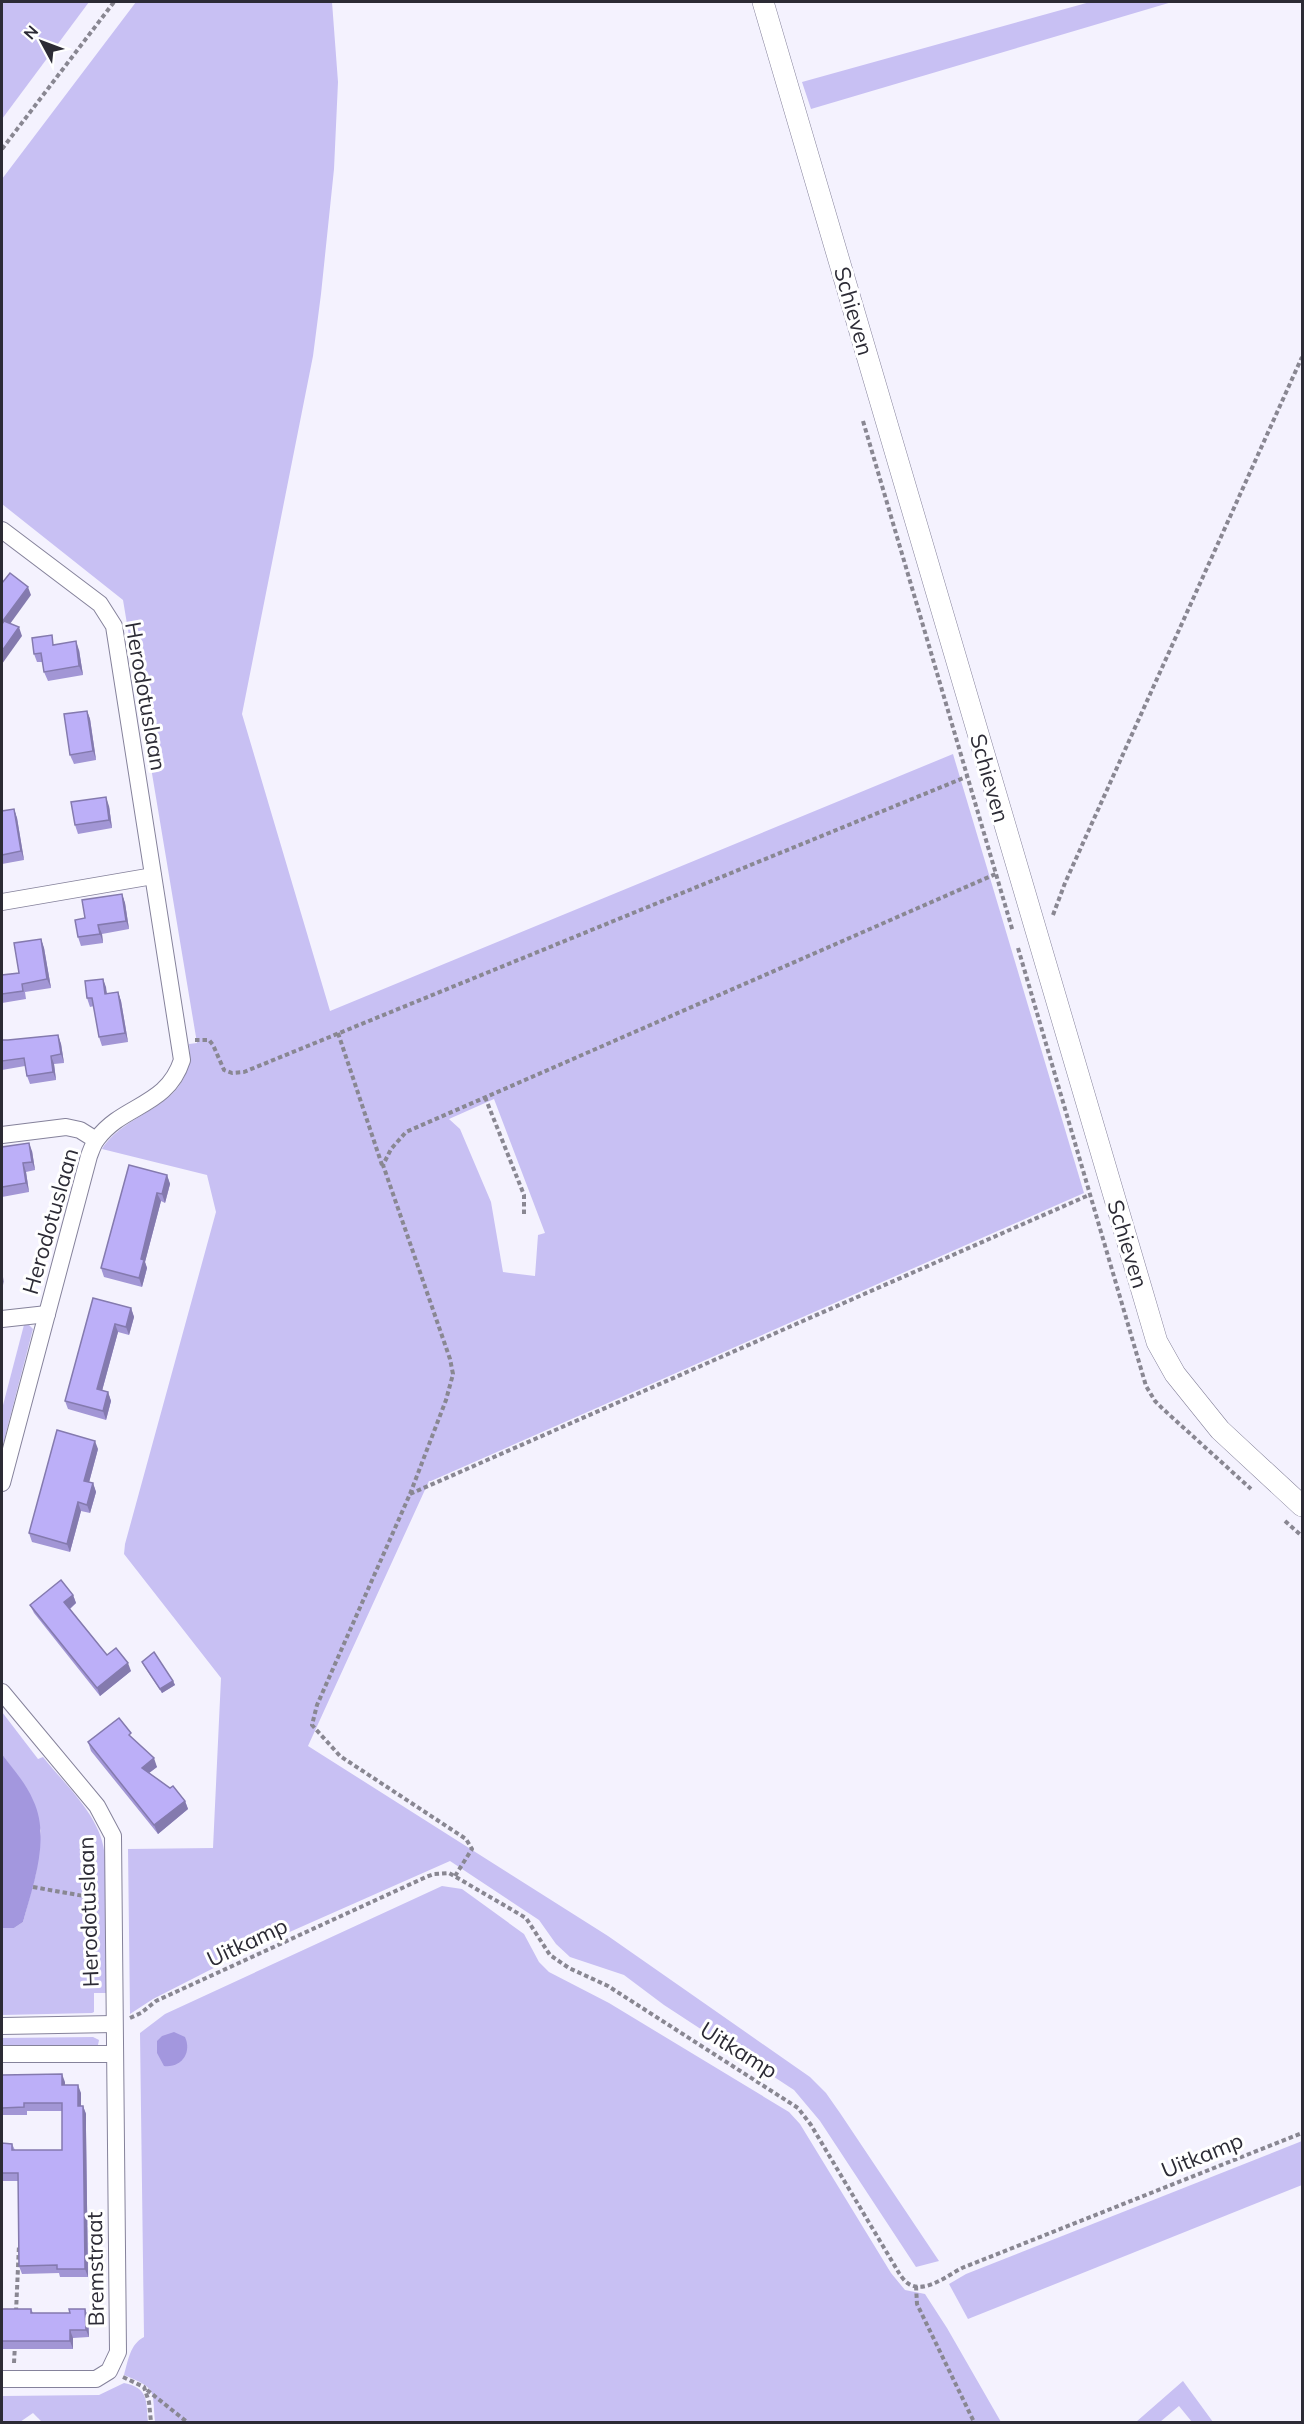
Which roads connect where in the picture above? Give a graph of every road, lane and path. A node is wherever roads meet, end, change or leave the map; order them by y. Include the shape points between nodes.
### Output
1 (114, 2) edge
2 (763, 2) edge
3 (2, 149) edge
4 (1302, 357) edge
5 (860, 410) dead end
6 (4, 536) edge
7 (966, 777) junction
8 (996, 874) junction
9 (153, 876) junction
10 (2, 902) edge
11 (1036, 934) junction
12 (338, 1033) junction
13 (181, 1043) junction
14 (485, 1097) junction
15 (2, 1135) edge
16 (96, 1140) junction
17 (383, 1165) junction
18 (1089, 1195) dead end
19 (525, 1217) dead end
20 (47, 1314) junction
21 (2, 1319) edge
22 (2, 1483) edge
23 (410, 1494) junction
24 (1302, 1506) edge
25 (2, 1692) edge
26 (455, 1876) junction
27 (33, 1887) dead end
28 (95, 1889) dead end
29 (95, 1898) junction
30 (95, 1910) dead end
31 (114, 2024) junction
32 (2, 2025) edge
33 (2, 2054) edge
34 (114, 2054) junction
35 (1302, 2133) edge
36 (19, 2239) edge
37 (916, 2286) junction
38 (16, 2321) edge
39 (16, 2332) edge
40 (109, 2371) junction
41 (8, 2379) edge
42 (144, 2388) junction
43 (151, 2422) edge
44 (187, 2422) edge
45 (974, 2422) edge

1 - 3 path
2 - 11 street, Schieven
4 - 11 path via 1065,883 1050,925
5 - 7 path, Schieven
6 - 9 street, Herodotuslaan via 100,604 114,626
7 - 8 path, Schieven
7 - 12 path
8 - 11 path, Schieven via 1016,942
8 - 14 path
9 - 10 street
9 - 13 street, Herodotuslaan
11 - 24 street, Schieven via 1157,1341 1188,1392 1220,1430
12 - 13 path via 244,1072 232,1073 224,1070 209,1040
12 - 17 path
13 - 16 street, Herodotuslaan via 182,1060 177,1075 165,1090 111,1124
14 - 17 path via 406,1132
14 - 19 path via 524,1196
15 - 16 street, Herodotuslaan via 66,1127
16 - 20 street, Herodotuslaan
17 - 23 path via 453,1374
18 - 23 path
20 - 21 street, Herodotuslaan
20 - 22 street, Herodotuslaan
23 - 26 path via 317,1705 312,1725 340,1756 466,1839 472,1849
25 - 31 street, Herodotuslaan via 97,1806 113,1836
26 - 31 path, Uitkamp via 441,1873 426,1877
26 - 37 path, Uitkamp via 526,1918 550,1955 569,1968 608,1986 798,2108 899,2273
27 - 29 path
28 - 29 path
29 - 30 path
31 - 32 street
31 - 34 street, Herodotuslaan
33 - 34 street
34 - 40 street, Bremstraat via 118,2352
35 - 37 path, Uitkamp via 962,2268 928,2286
36 - 38 path
37 - 45 path via 917,2304
39 - 41 path
40 - 41 street via 96,2379
40 - 42 path
42 - 43 path
42 - 44 path

